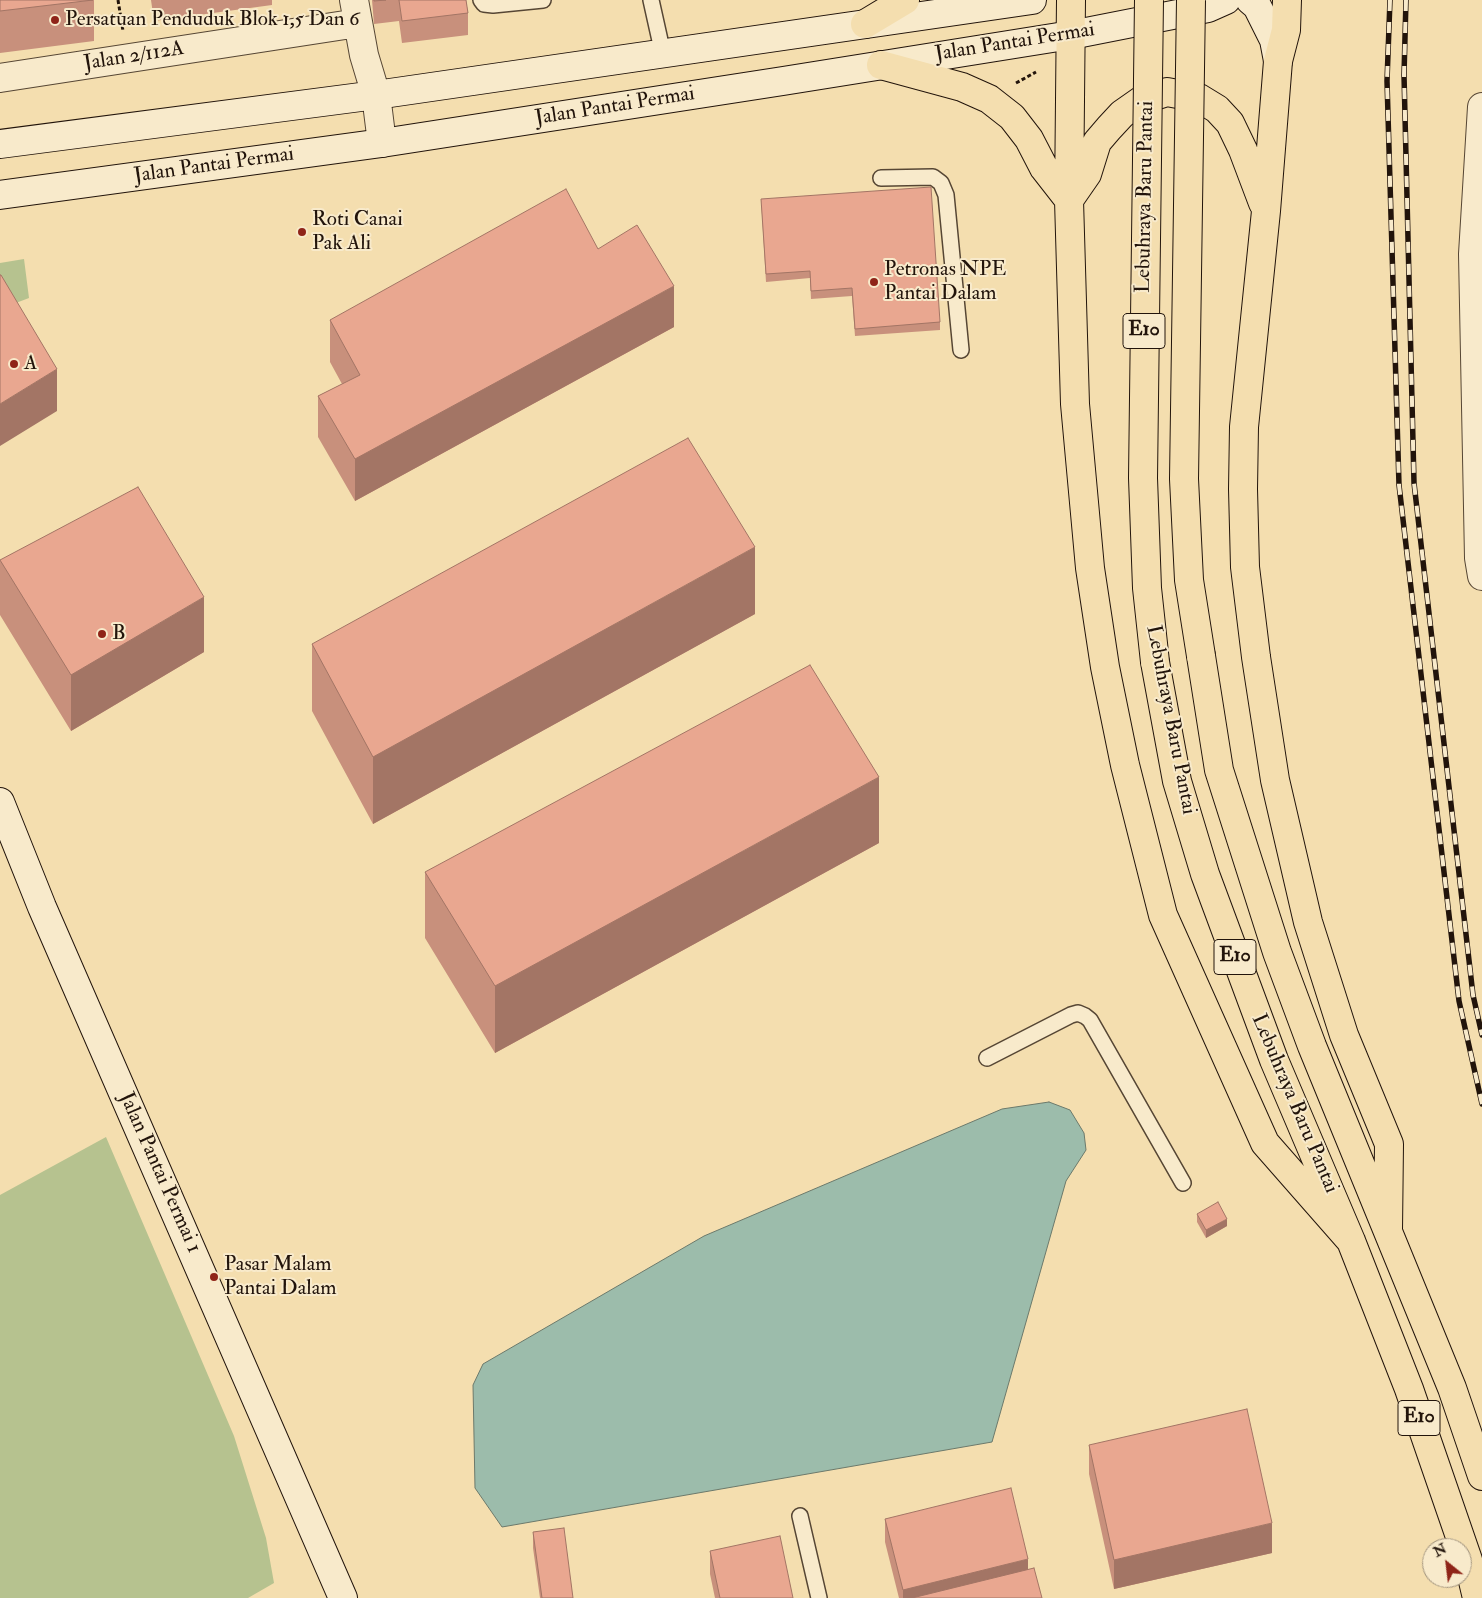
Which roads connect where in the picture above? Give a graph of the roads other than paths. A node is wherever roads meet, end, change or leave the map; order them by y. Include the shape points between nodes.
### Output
1 (481, 0) edge
2 (543, 0) edge
3 (651, 0) edge
4 (905, 0) edge
5 (1032, 0) edge
6 (1071, 0) edge
7 (1149, 0) edge
8 (1191, 0) edge
9 (1226, 0) edge
10 (1250, 0) edge
11 (1287, 0) edge
12 (356, 12) edge
13 (865, 24) junction
14 (1071, 35) junction
15 (663, 54) junction
16 (1278, 61) junction
17 (881, 65) junction
18 (0, 78) edge
19 (376, 95) junction
20 (1482, 107) edge
21 (382, 143) junction
22 (0, 144) edge
23 (1480, 156) edge
24 (881, 178) dead end
25 (0, 196) edge
26 (1068, 200) junction
27 (1266, 211) junction
28 (961, 350) dead end
29 (1482, 576) edge
30 (0, 802) edge
31 (987, 1058) dead end
32 (1183, 1183) dead end
33 (1388, 1230) junction
34 (1351, 1241) junction
35 (1482, 1476) edge
36 (800, 1516) dead end
37 (343, 1598) edge
38 (819, 1598) edge
39 (1477, 1598) edge

1 - 2 lane via 484,4 493,5
3 - 15 lane
4 - 13 highway
5 - 13 main road, Jalan Pantai Permai
6 - 14 highway
7 - 34 highway, Lebuhraya Baru Pantai / E10, bridge via 1143,478 1147,588 1155,662 1177,781 1205,874 1274,1060
8 - 33 highway, Lebuhraya Baru Pantai / E10, bridge via 1184,479 1190,580 1219,770 1277,952
9 - 14 main road, Jalan Pantai Permai via 1208,8
10 - 16 main road via 1257,6 1274,40
11 - 16 highway via 1286,30
12 - 18 main road, Jalan 2/112A
12 - 19 main road
13 - 15 main road, Jalan Pantai Permai
14 - 17 main road, Jalan Pantai Permai
14 - 26 highway
15 - 19 main road, Jalan Pantai Permai
16 - 27 highway
17 - 21 main road, Jalan Pantai Permai
17 - 26 highway via 962,87 990,99 1012,117 1029,139 1044,168
19 - 21 main road
19 - 22 main road, Jalan Pantai Permai
20 - 23 main road
21 - 25 main road, Jalan Pantai Permai
23 - 29 main road via 1473,254
24 - 28 lane via 933,177 941,183 946,195
26 - 27 highway via 1087,174 1098,142 1109,128 1142,100 1168,92 1199,98 1217,109 1230,123
26 - 34 highway via 1075,404 1090,568 1121,745 1163,915 1265,1143
27 - 33 highway via 1244,436 1245,567 1275,780 1308,922 1344,1035 1389,1144
30 - 37 main road, Jalan Pantai Permai 1 via 42,907
31 - 32 lane via 1071,1015 1085,1016
33 - 35 highway, Lebuhraya Baru Pantai / E10 via 1452,1388
34 - 39 highway, Lebuhraya Baru Pantai / E10 via 1409,1389 1468,1560
36 - 38 lane

